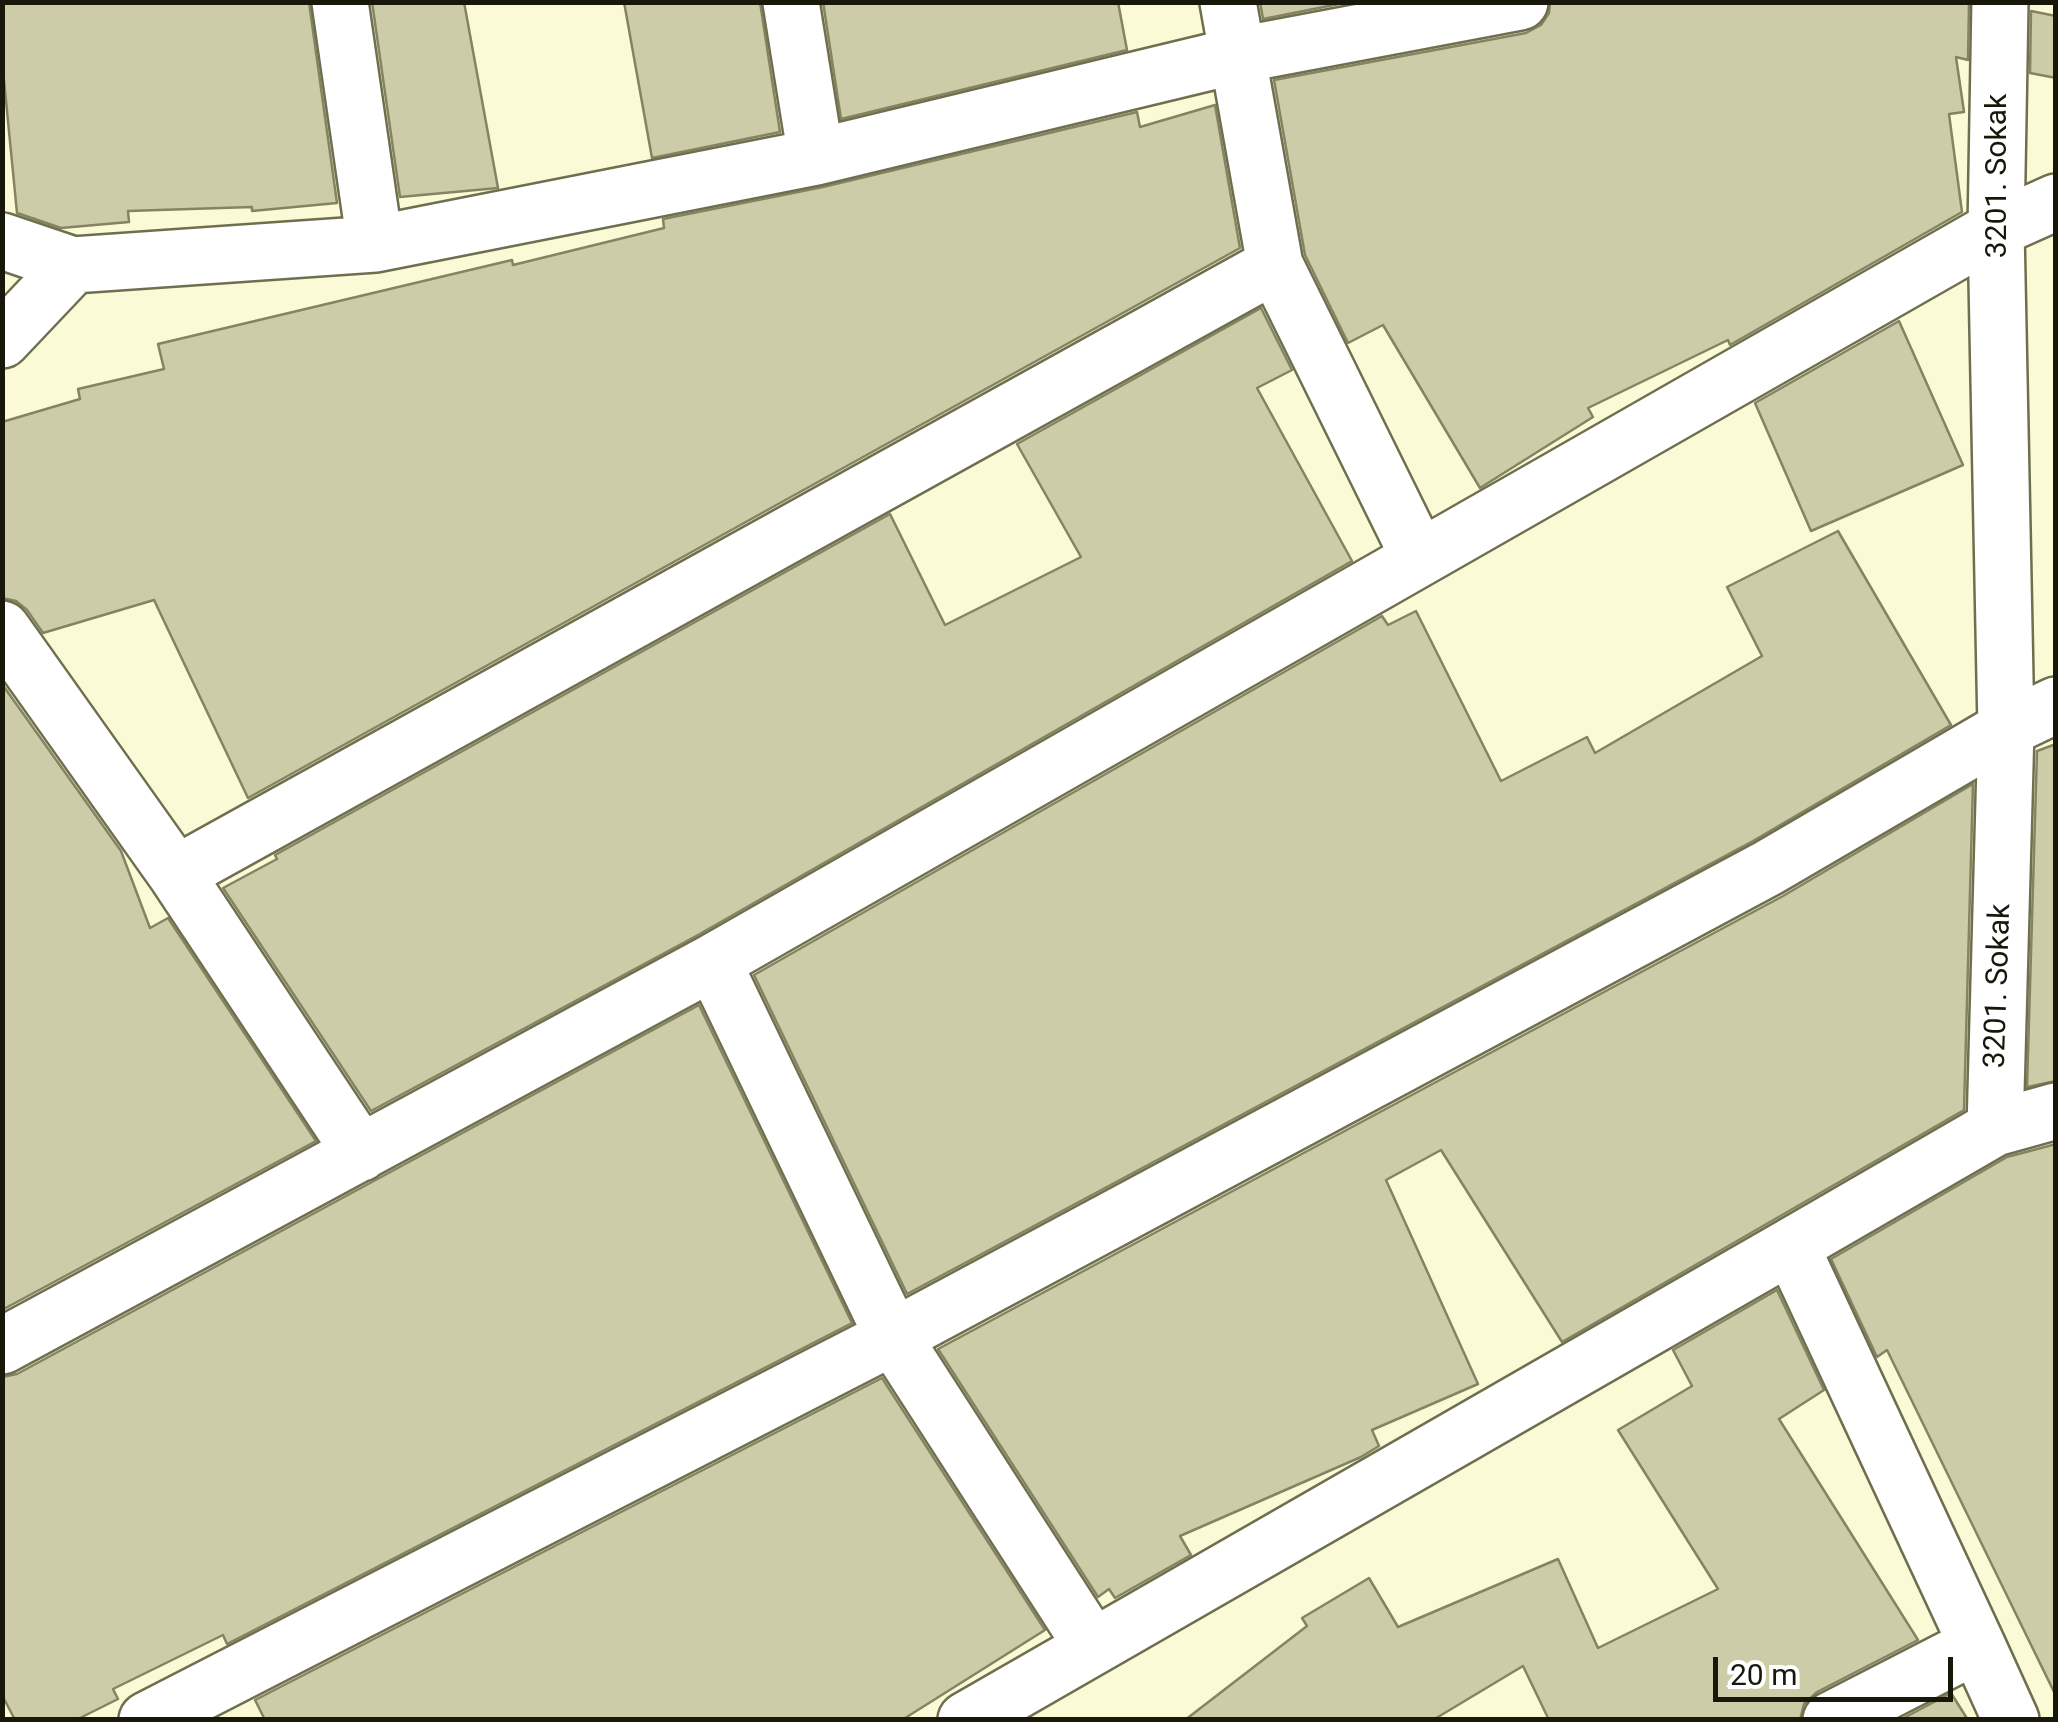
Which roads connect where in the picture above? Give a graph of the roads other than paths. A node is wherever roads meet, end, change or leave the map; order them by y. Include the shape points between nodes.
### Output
1 (340, 2) edge
2 (791, 2) edge
3 (1228, 2) edge
4 (1520, 2) edge
5 (2000, 2) edge
6 (1239, 55) junction
7 (816, 157) junction
8 (2056, 202) edge
9 (1996, 229) junction
10 (2, 241) edge
11 (374, 244) junction
12 (73, 265) junction
13 (1274, 265) junction
14 (2, 340) edge
15 (1419, 557) junction
16 (2, 629) edge
17 (2056, 704) edge
18 (2006, 729) junction
19 (176, 874) junction
20 (713, 962) junction
21 (2056, 1110) edge
22 (1995, 1128) junction
23 (361, 1153) junction
24 (1791, 1246) junction
25 (892, 1337) junction
26 (2, 1346) edge
27 (1092, 1644) junction
28 (1977, 1645) junction
29 (147, 1720) edge
30 (966, 1720) edge
31 (1830, 1720) edge
32 (2012, 1720) edge

1 - 11 street
2 - 7 street
3 - 6 street
4 - 6 street
5 - 9 street, 3201. Sokak
6 - 7 street
6 - 13 street
7 - 11 street
8 - 9 street
9 - 15 street
9 - 18 street, 3201. Sokak
10 - 12 street
11 - 12 street
12 - 14 street
13 - 15 street
13 - 19 street
15 - 20 street
16 - 19 street
17 - 18 street
18 - 22 street, 3201. Sokak
18 - 25 street via 1768,868
19 - 23 street
20 - 23 street
20 - 25 street
21 - 22 street
22 - 24 street
23 - 26 street
24 - 27 street
24 - 28 street
25 - 27 street
25 - 29 street
27 - 30 street
28 - 31 street
28 - 32 street

